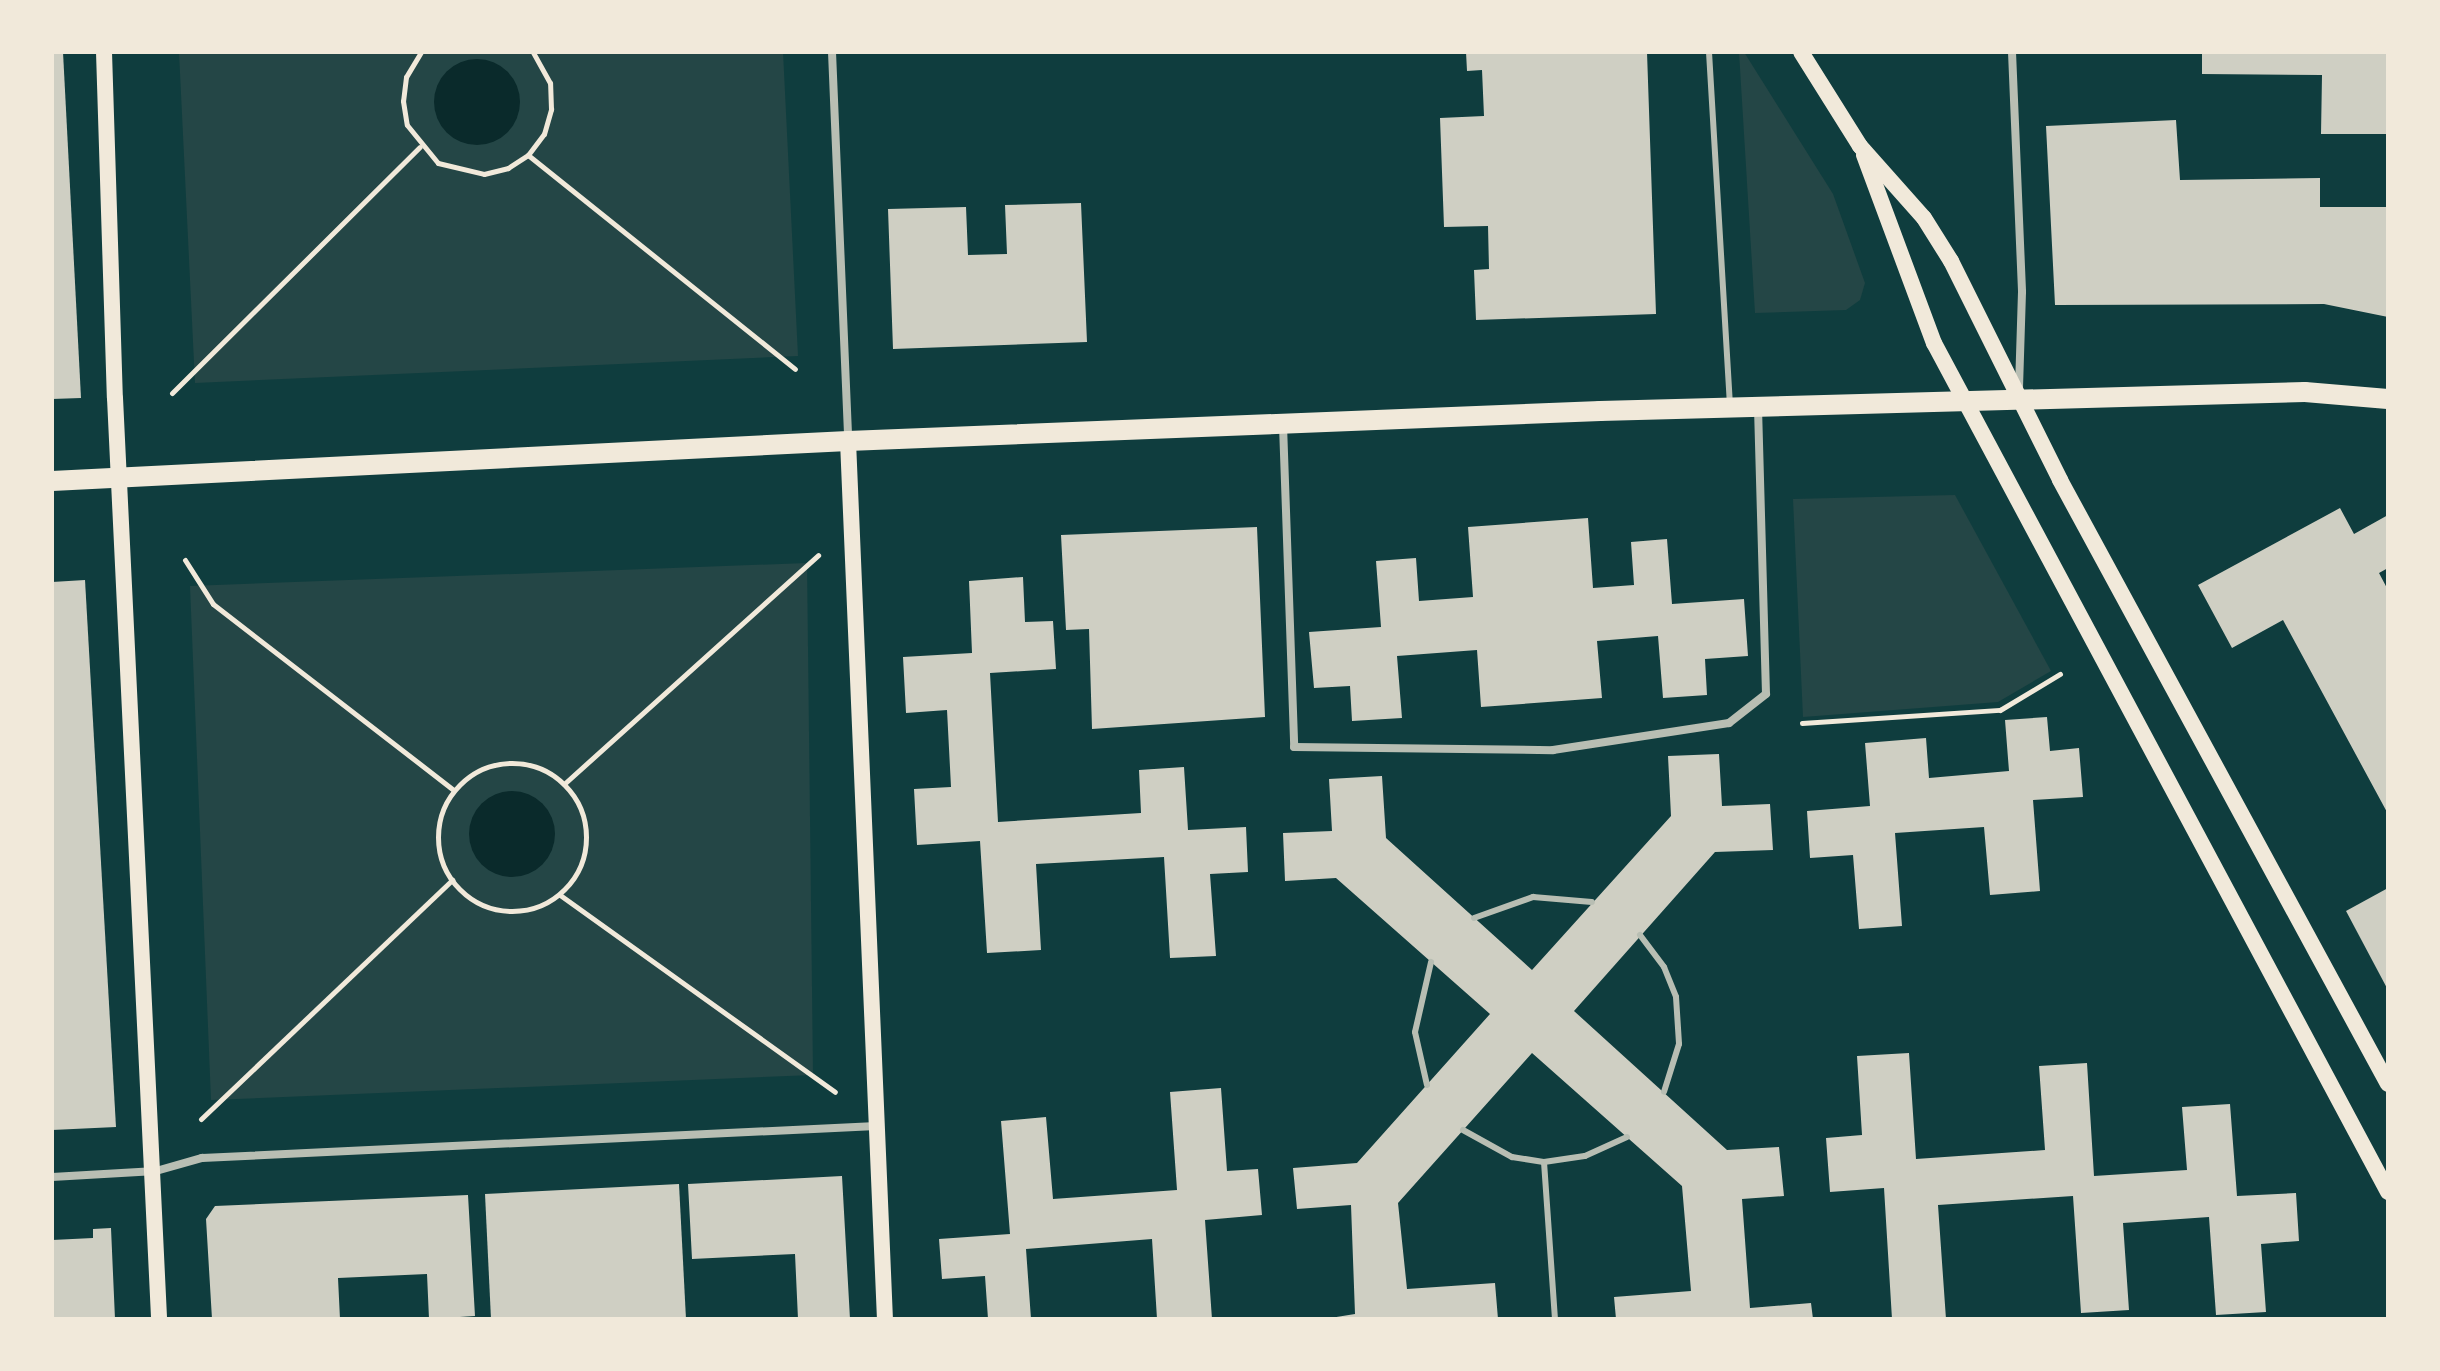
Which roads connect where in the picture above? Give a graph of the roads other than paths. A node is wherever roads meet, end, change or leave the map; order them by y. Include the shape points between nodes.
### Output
1 (104, 52) edge
2 (832, 52) edge
3 (1709, 52) edge
4 (1801, 52) edge
5 (2012, 52) edge
6 (1860, 146) junction
7 (2018, 398) junction
8 (2388, 399) edge
9 (1963, 400) junction
10 (1758, 406) junction
11 (1730, 407) junction
12 (1283, 424) junction
13 (848, 441) junction
14 (119, 476) junction
15 (52, 481) edge
16 (1592, 902) dead end
17 (1474, 918) dead end
18 (1640, 935) dead end
19 (1431, 962) dead end
20 (2388, 1084) edge
21 (1427, 1085) dead end
22 (1664, 1092) dead end
23 (877, 1126) junction
24 (1463, 1130) dead end
25 (1627, 1137) dead end
26 (1544, 1162) junction
27 (156, 1171) junction
28 (52, 1177) edge
29 (2388, 1192) edge
30 (159, 1319) edge
31 (885, 1319) edge
32 (1555, 1319) edge

1 - 14 main road
2 - 13 street
3 - 11 lane
4 - 6 main road
5 - 7 street via 2022,292
6 - 7 main road via 1935,233
6 - 9 main road via 1922,318
7 - 8 main road via 2314,392
7 - 9 main road
7 - 20 main road
9 - 10 main road
9 - 29 main road
10 - 11 main road
10 - 12 street via 1766,694 1729,723 1553,750 1294,747
11 - 12 main road
12 - 13 main road
13 - 14 main road
13 - 23 main road
14 - 15 main road
14 - 27 main road
16 - 17 lane via 1533,897
18 - 22 lane via 1664,967 1676,997 1679,1044
19 - 21 lane via 1415,1032
23 - 27 street via 202,1158
23 - 31 main road
24 - 26 lane via 1512,1157
25 - 26 lane via 1585,1156
26 - 32 lane
27 - 28 street
27 - 30 main road

